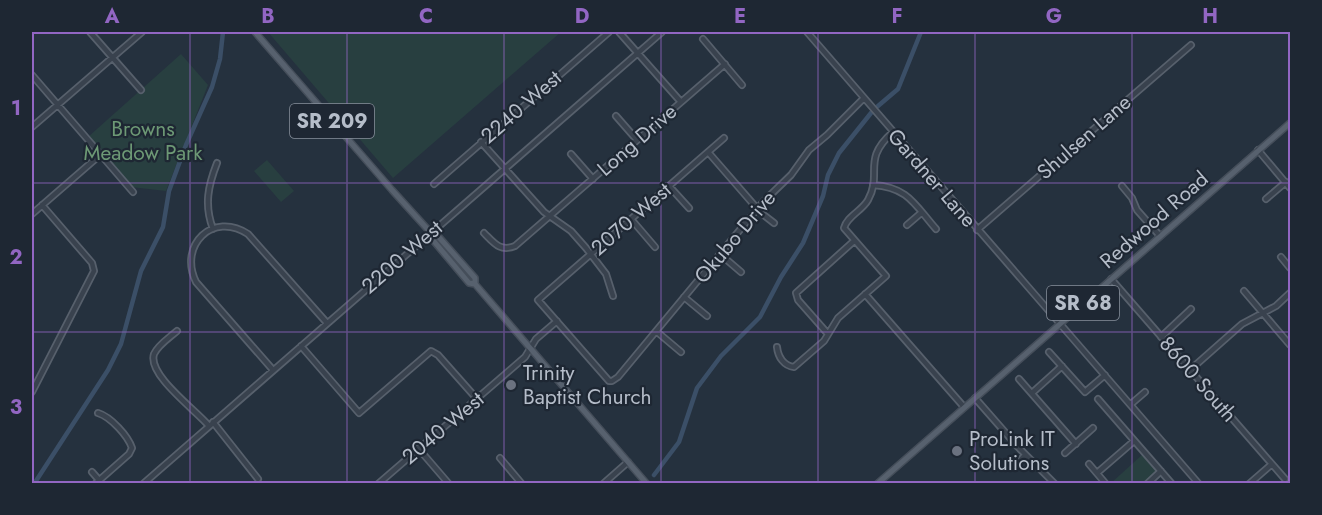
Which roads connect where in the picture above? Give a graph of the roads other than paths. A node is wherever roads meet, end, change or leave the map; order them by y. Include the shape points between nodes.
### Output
1 (90, 32) edge
2 (142, 32) edge
3 (255, 32) edge
4 (609, 32) edge
5 (620, 32) edge
6 (662, 32) edge
7 (807, 32) edge
8 (703, 39) dead end
9 (1191, 45) dead end
10 (638, 53) junction
11 (112, 57) junction
12 (725, 64) junction
13 (32, 75) edge
14 (742, 85) dead end
15 (141, 90) dead end
16 (864, 98) junction
17 (681, 102) junction
18 (57, 105) junction
19 (616, 116) dead end
20 (1290, 123) edge
21 (32, 127) edge
22 (893, 132) junction
23 (724, 138) dead end
24 (637, 140) junction
25 (481, 142) junction
26 (1258, 150) junction
27 (708, 152) junction
28 (571, 154) dead end
29 (100, 155) junction
30 (217, 164) dead end
31 (505, 169) junction
32 (593, 179) junction
33 (1286, 182) junction
34 (434, 184) dead end
35 (873, 185) junction
36 (669, 186) junction
37 (1122, 186) dead end
38 (1290, 188) edge
39 (133, 192) dead end
40 (1266, 200) dead end
41 (42, 205) junction
42 (688, 208) dead end
43 (757, 209) junction
44 (921, 213) junction
45 (32, 214) edge
46 (549, 217) junction
47 (631, 219) junction
48 (774, 224) dead end
49 (907, 225) dead end
50 (213, 229) junction
51 (936, 230) dead end
52 (977, 230) junction
53 (431, 233) junction
54 (484, 233) dead end
55 (1160, 236) junction
56 (854, 240) junction
57 (655, 247) dead end
58 (720, 254) junction
59 (591, 255) junction
60 (1281, 257) dead end
61 (1290, 268) edge
62 (741, 272) dead end
63 (1111, 279) junction
64 (1244, 291) dead end
65 (1290, 293) edge
66 (866, 294) junction
67 (613, 296) dead end
68 (684, 297) junction
69 (1191, 309) dead end
70 (1263, 312) junction
71 (707, 316) dead end
72 (557, 321) junction
73 (327, 323) junction
74 (1059, 324) junction
75 (177, 331) dead end
76 (656, 331) junction
77 (828, 334) junction
78 (1161, 337) junction
79 (1290, 345) edge
80 (301, 346) junction
81 (777, 347) dead end
82 (530, 348) junction
83 (681, 352) dead end
84 (1049, 352) dead end
85 (1062, 366) junction
86 (273, 370) junction
87 (1190, 370) junction
88 (1105, 375) junction
89 (1019, 379) dead end
90 (32, 388) edge
91 (1145, 392) dead end
92 (1032, 393) junction
93 (975, 398) junction
94 (477, 399) junction
95 (1098, 399) dead end
96 (1131, 404) junction
97 (964, 407) junction
98 (98, 413) dead end
99 (211, 424) junction
100 (1094, 428) dead end
101 (1134, 441) junction
102 (1076, 444) junction
103 (418, 448) junction
104 (1065, 453) dead end
105 (1025, 455) junction
106 (500, 458) dead end
107 (628, 462) junction
108 (1018, 463) dead end
109 (1089, 464) dead end
110 (1272, 464) junction
111 (1161, 471) junction
112 (92, 472) dead end
113 (1097, 473) junction
114 (1285, 478) dead end
115 (258, 479) dead end
116 (97, 482) edge
117 (1196, 482) edge
118 (143, 483) edge
119 (378, 483) edge
120 (449, 483) edge
121 (522, 483) edge
122 (603, 483) edge
123 (647, 483) edge
124 (876, 483) edge
125 (1054, 483) edge
126 (1106, 483) edge
127 (1147, 483) edge
128 (1172, 483) edge
129 (1189, 483) edge
130 (1249, 483) edge

1 - 11 street
2 - 11 street
3 - 53 main road, SR 209
4 - 25 street, 2240 West
5 - 10 street
6 - 10 street, 2200 West
7 - 16 street, Gardner Lane
8 - 12 street
9 - 52 street, Shulsen Lane
10 - 17 street
10 - 31 street, 2200 West
11 - 15 street
11 - 18 street
12 - 14 street
12 - 17 street, Long Drive
13 - 18 street
16 - 22 street, Gardner Lane
16 - 43 street, Okubo Drive via 809,150
17 - 24 street, Long Drive
18 - 21 street
18 - 29 street
19 - 24 street
20 - 26 main road, Redwood Road / SR 68
22 - 35 street via 877,150
22 - 52 street, Gardner Lane
23 - 27 street, 2070 West
24 - 32 street, Long Drive
25 - 31 street
25 - 34 street, 2240 West
26 - 33 street
26 - 55 main road, Redwood Road / SR 68
27 - 36 street, 2070 West
27 - 43 street
28 - 32 street
29 - 39 street
29 - 41 street
30 - 50 street via 207,196
31 - 46 street
31 - 53 street, 2200 West
32 - 46 street, Long Drive
33 - 38 street
33 - 40 street
35 - 44 street via 897,189
35 - 56 street via 868,199 846,222 845,230
36 - 42 street
36 - 47 street, 2070 West
37 - 55 street
41 - 45 street
41 - 90 street via 92,263 94,271
43 - 48 street
43 - 58 street, Okubo Drive
44 - 49 street
44 - 51 street
46 - 54 street, Long Drive via 511,248 499,247
46 - 59 street via 571,231
47 - 57 street
47 - 59 street, 2070 West
50 - 73 street via 232,227 248,234
50 - 86 street via 203,234 193,248 193,274
52 - 74 street, Gardner Lane
53 - 73 street, 2200 West
53 - 82 main road, SR 209 via 432,239
55 - 63 main road, Redwood Road / SR 68
56 - 66 street via 886,276
56 - 77 street via 796,293
58 - 62 street
58 - 68 street, Okubo Drive
59 - 67 street via 606,274
59 - 72 street, 2070 West via 538,300
60 - 61 street
63 - 74 main road, Redwood Road / SR 68
63 - 78 street, 8600 South
64 - 70 street
65 - 70 street
66 - 77 street via 838,318
66 - 97 street
68 - 71 street
68 - 76 street, Okubo Drive
69 - 78 street
70 - 79 street
70 - 87 street via 1237,328
72 - 76 street, Okubo Drive via 605,378 612,381
72 - 82 street, 2040 West
73 - 80 street, 2200 West
74 - 88 street, Gardner Lane
74 - 93 main road, Redwood Road / SR 68
75 - 99 street via 156,351 154,367 178,396
76 - 83 street
77 - 81 street via 792,367 779,356
78 - 87 street, 8600 South
80 - 86 street, 2200 West
80 - 94 street via 359,413 431,351
82 - 94 street, 2040 West via 525,357
82 - 107 main road, SR 209
84 - 85 street
85 - 88 street via 1085,392
85 - 92 street
86 - 99 street, 2200 West
87 - 110 street, 8600 South
88 - 96 street, Gardner Lane
89 - 92 street
91 - 96 street
92 - 102 street
93 - 97 main road, Redwood Road / SR 68
93 - 105 street
94 - 103 street, 2040 West
95 - 101 street
96 - 117 street, Gardner Lane
97 - 124 main road, Redwood Road / SR 68
98 - 116 street via 109,419 132,448
99 - 115 street
99 - 118 street, 2200 West
100 - 102 street
101 - 111 street
101 - 113 street
102 - 104 street
103 - 119 street, 2040 West
103 - 120 street
105 - 108 street
105 - 125 street
106 - 121 street
107 - 122 street
107 - 123 main road, SR 209
109 - 113 street
110 - 114 street, 8600 South
110 - 130 street
111 - 127 street
111 - 128 street
112 - 116 street
113 - 126 street
117 - 129 street

